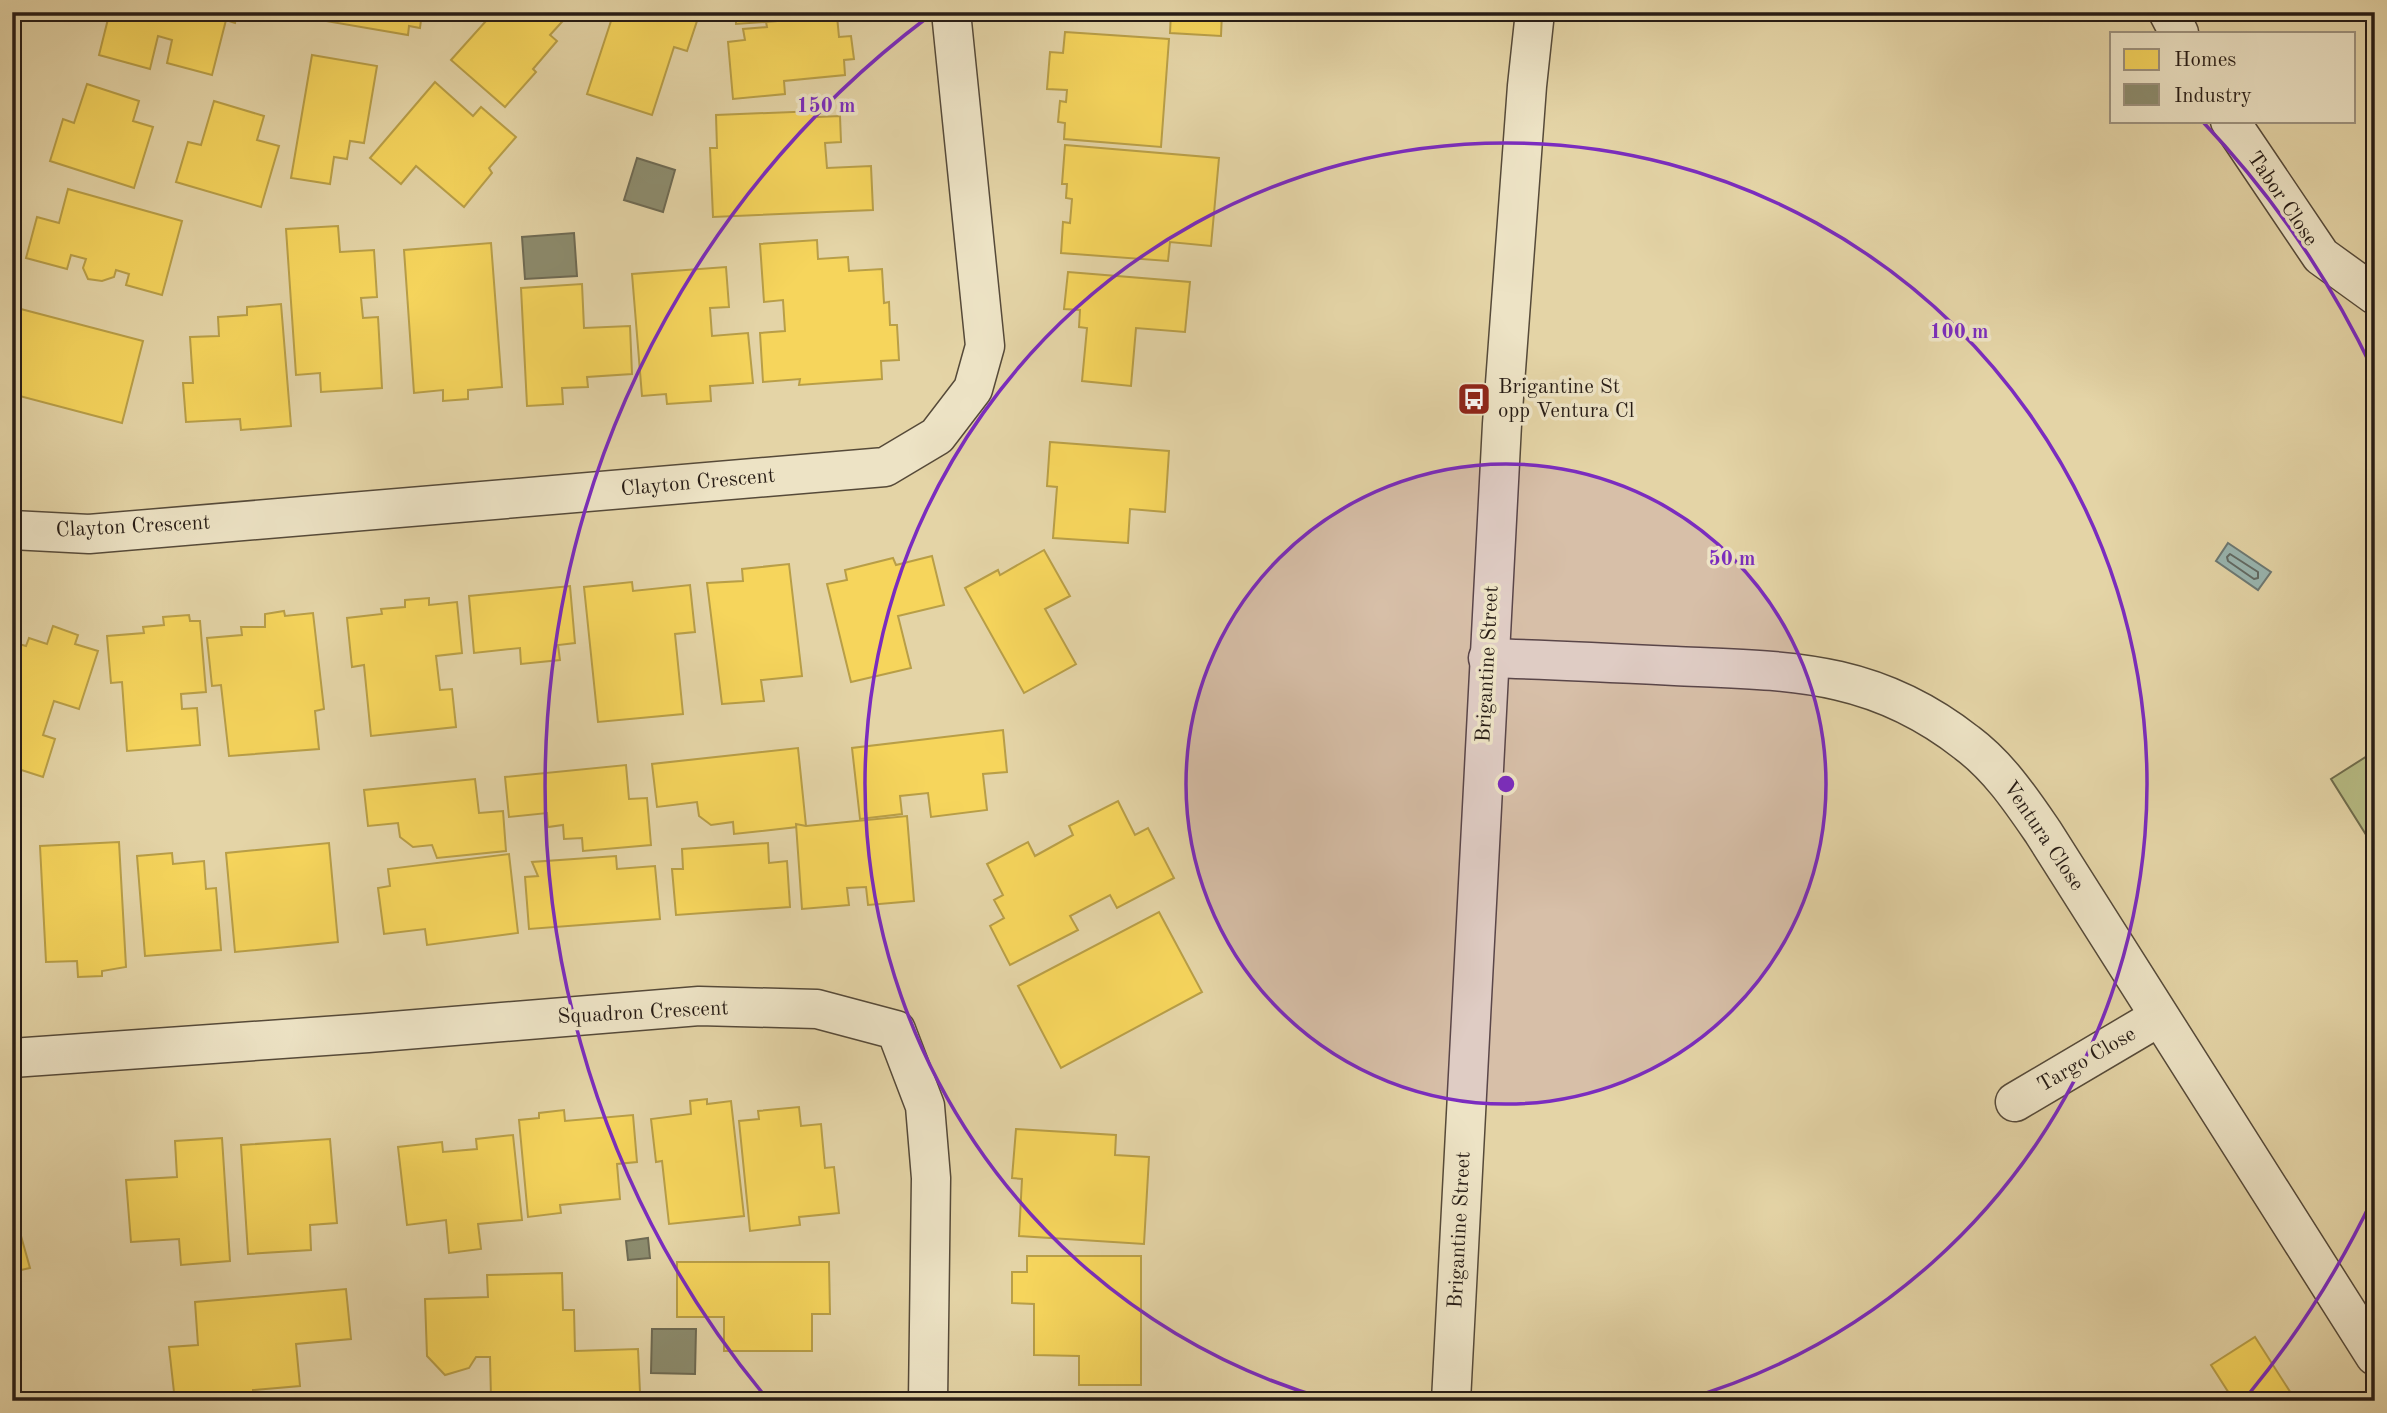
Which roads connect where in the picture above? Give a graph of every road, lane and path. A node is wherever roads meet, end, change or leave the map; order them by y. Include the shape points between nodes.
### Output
1 (951, 12) edge
2 (1535, 12) edge
3 (2168, 12) edge
4 (2178, 32) edge
5 (2231, 122) edge
6 (2375, 295) edge
7 (12, 530) edge
8 (1488, 658) junction
9 (2160, 1017) junction
10 (12, 1058) edge
11 (2015, 1102) dead end
12 (2375, 1356) edge
13 (928, 1401) edge
14 (1451, 1401) edge

1 - 7 street, Clayton Crescent via 985,346 974,389 937,436 885,467 89,534
2 - 8 street, Brigantine Street
3 - 4 street
5 - 6 street, Tabor Close via 2321,256
8 - 9 street, Ventura Close via 1779,670 1838,679 1884,693 1931,717 1969,744 2005,779
8 - 14 street, Brigantine Street
9 - 11 street, Targo Close
9 - 12 street, Ventura Close
10 - 13 street, Squadron Crescent via 699,1006 817,1009 896,1030 925,1106 931,1178

